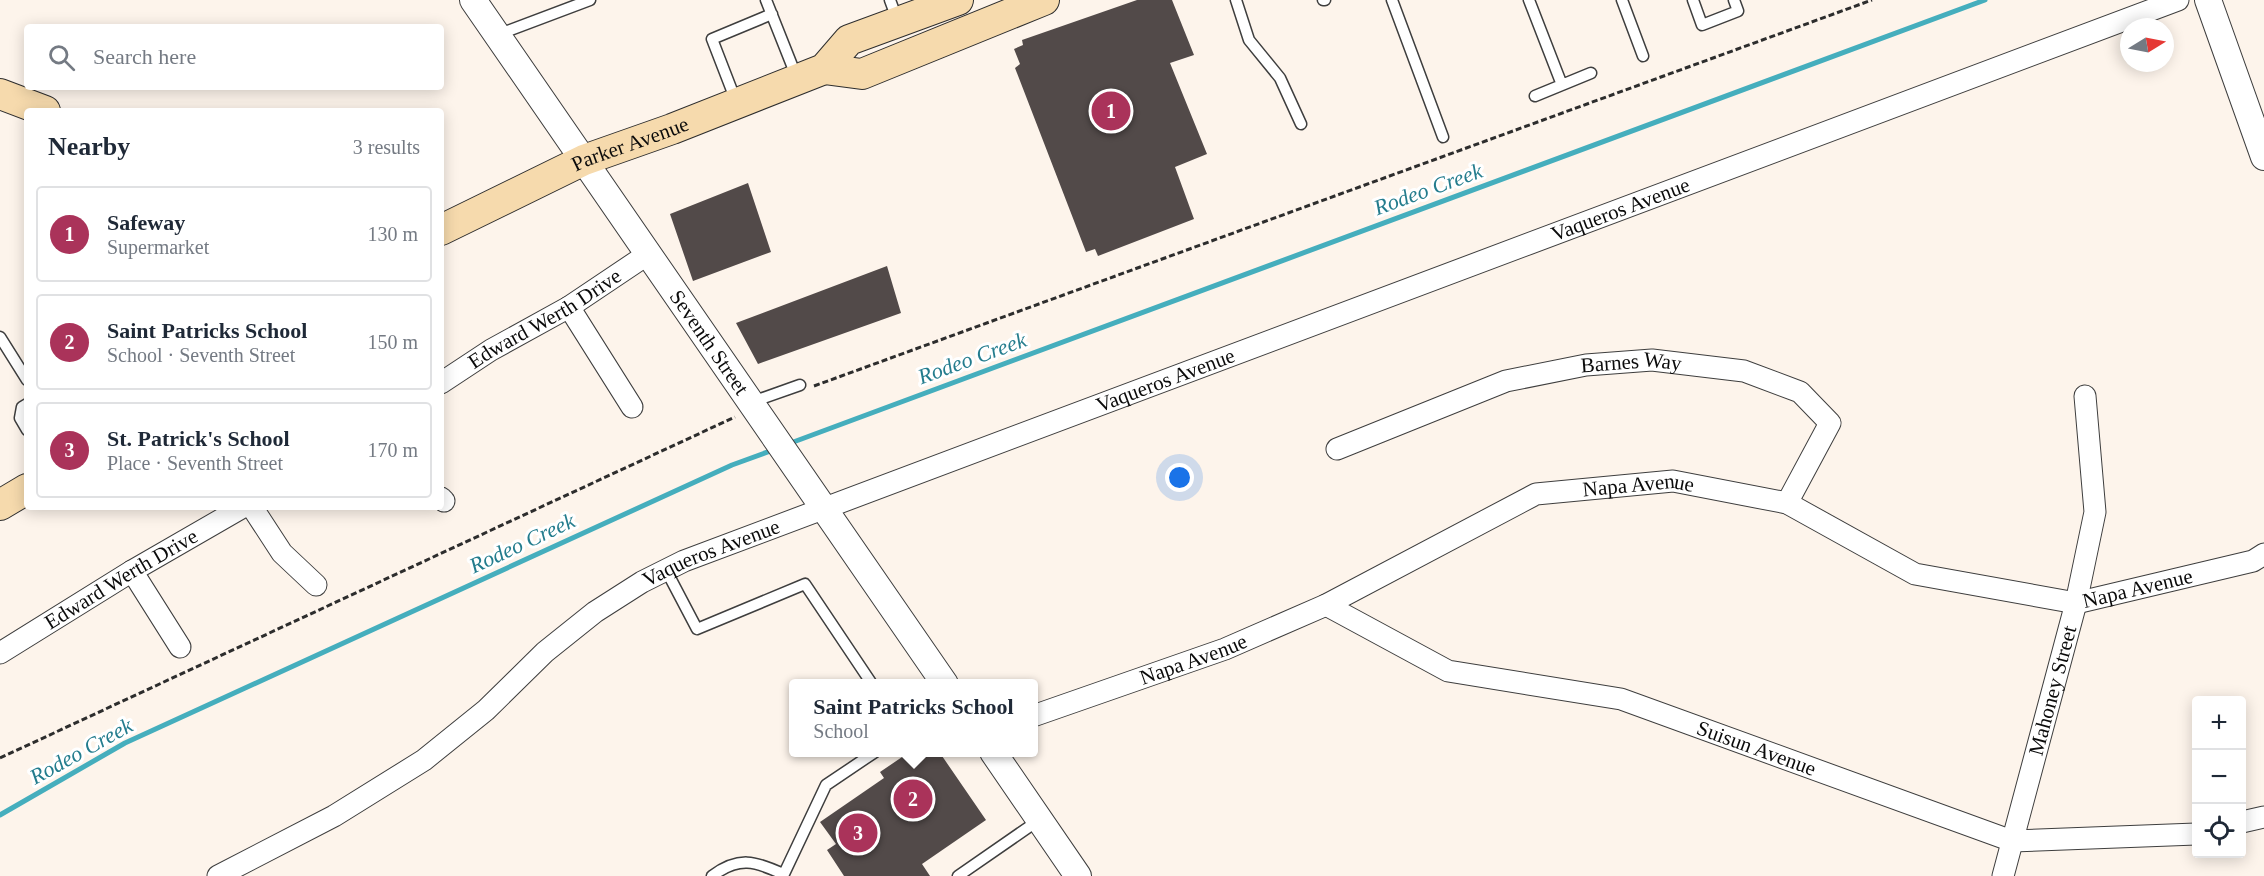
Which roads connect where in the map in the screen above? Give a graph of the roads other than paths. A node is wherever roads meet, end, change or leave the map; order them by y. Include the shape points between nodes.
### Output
1 (473, 0) edge
2 (590, 0) edge
3 (766, 0) edge
4 (958, 0) edge
5 (1044, 0) edge
6 (1236, 0) edge
7 (1392, 0) edge
8 (1529, 0) edge
9 (1622, 0) edge
10 (1693, 0) edge
11 (1734, 0) edge
12 (2178, 0) edge
13 (2208, 0) edge
14 (894, 11) edge
15 (772, 14) junction
16 (497, 35) junction
17 (1643, 56) dead end
18 (1591, 74) dead end
19 (811, 75) junction
20 (1562, 85) junction
21 (0, 94) edge
22 (1535, 96) dead end
23 (737, 104) junction
24 (37, 108) edge
25 (0, 114) edge
26 (1301, 123) dead end
27 (24, 126) edge
28 (1443, 137) dead end
29 (2264, 157) edge
30 (584, 160) junction
31 (446, 224) edge
32 (648, 254) junction
33 (569, 307) junction
34 (0, 337) edge
35 (24, 375) edge
36 (444, 381) edge
37 (800, 385) dead end
38 (2085, 396) dead end
39 (24, 406) edge
40 (632, 407) dead end
41 (757, 410) junction
42 (24, 425) edge
43 (1337, 449) dead end
44 (24, 491) edge
45 (1787, 503) junction
46 (0, 506) edge
47 (823, 507) junction
48 (238, 510) edge
49 (254, 510) edge
50 (2264, 554) edge
51 (666, 570) junction
52 (132, 571) junction
53 (316, 585) dead end
54 (2076, 603) junction
55 (1326, 605) junction
56 (180, 647) dead end
57 (0, 653) edge
58 (869, 679) edge
59 (942, 679) edge
60 (1038, 714) edge
61 (869, 757) edge
62 (996, 757) edge
63 (2264, 817) edge
64 (1040, 820) junction
65 (2246, 821) edge
66 (2192, 834) edge
67 (2012, 841) junction
68 (783, 875) edge
69 (218, 876) edge
70 (712, 876) edge
71 (958, 876) edge
72 (1078, 876) edge
73 (2003, 876) edge

1 - 16 street, Seventh Street
2 - 16 lane
3 - 15 lane
4 - 14 main road, Parker Avenue
5 - 19 main road, Parker Avenue via 861,74
6 - 26 lane via 1249,40 1280,78
7 - 28 lane
8 - 20 lane
9 - 17 lane
10 - 11 lane via 1702,25 1738,11
12 - 47 street, Vaqueros Avenue
13 - 29 street
14 - 19 main road, Parker Avenue via 849,40
15 - 19 lane
15 - 23 lane via 712,39
16 - 30 street, Seventh Street
18 - 20 lane
19 - 23 main road, Parker Avenue
20 - 22 lane
21 - 24 main road
23 - 30 main road, Parker Avenue
25 - 27 main road
30 - 31 main road, Parker Avenue
30 - 32 street, Seventh Street
32 - 33 street, Edward Werth Drive
32 - 41 street, Seventh Street
33 - 36 street, Edward Werth Drive
33 - 40 street
34 - 35 lane
37 - 41 lane
38 - 54 street, Mahoney Street via 2095,512
39 - 42 lane via 20,418
41 - 47 street, Seventh Street
43 - 45 street, Barnes Way via 1506,381 1586,365 1663,361 1744,371 1800,392 1830,423
44 - 46 main road
45 - 54 street, Napa Avenue via 1915,574
45 - 55 street, Napa Avenue via 1673,481 1536,494
47 - 51 street, Vaqueros Avenue
47 - 59 street, Seventh Street
48 - 52 street, Edward Werth Drive
49 - 53 street via 282,553
50 - 54 street, Napa Avenue via 2253,561
51 - 58 lane via 697,629 805,584
51 - 69 street, Vaqueros Avenue via 595,612 545,652 486,710 416,766 334,816
52 - 56 street
52 - 57 street, Edward Werth Drive
54 - 67 street, Mahoney Street
55 - 60 street, Napa Avenue via 1225,649
55 - 67 street, Suisun Avenue via 1448,671 1621,699
61 - 68 lane via 826,785
62 - 64 street
63 - 65 street
64 - 71 lane
64 - 72 street
66 - 67 street, Suisun Avenue
67 - 73 street, Mahoney Street
68 - 70 lane via 754,861 722,868

